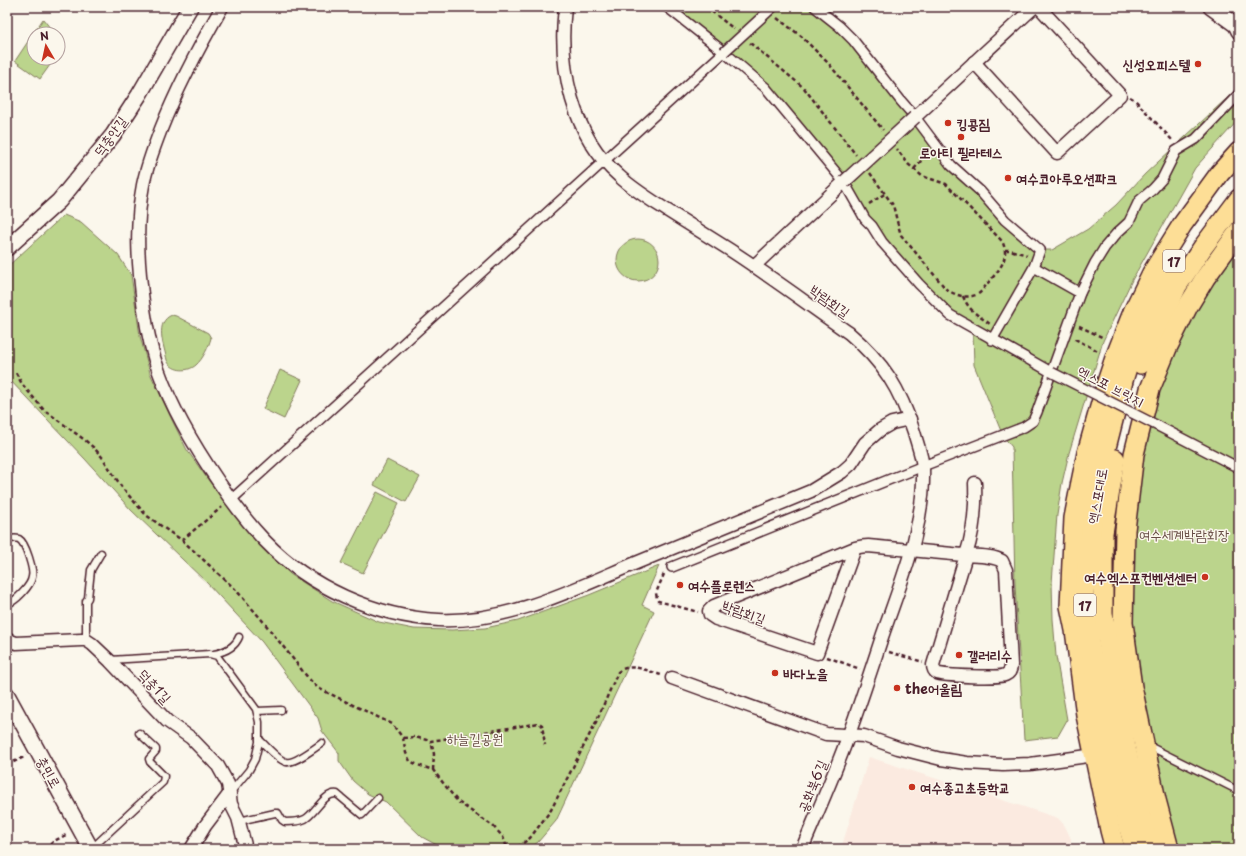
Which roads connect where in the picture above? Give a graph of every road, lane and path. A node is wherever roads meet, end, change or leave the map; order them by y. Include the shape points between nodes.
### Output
1 (190, 7) edge
2 (222, 7) edge
3 (565, 7) edge
4 (667, 7) edge
5 (773, 7) edge
6 (815, 7) edge
7 (1034, 7) edge
8 (1039, 7) edge
9 (1211, 7) edge
10 (1238, 27) edge
11 (724, 52) junction
12 (974, 62) junction
13 (1239, 94) edge
14 (1120, 95) junction
15 (915, 116) junction
16 (936, 144) junction
17 (1180, 148) junction
18 (1239, 152) edge
19 (604, 161) junction
20 (914, 169) dead end
21 (1239, 172) edge
22 (844, 182) junction
23 (886, 194) dead end
24 (1239, 199) edge
25 (860, 210) junction
26 (1239, 231) edge
27 (7, 248) edge
28 (1005, 250) dead end
29 (1035, 263) junction
30 (754, 266) junction
31 (1080, 293) junction
32 (963, 296) dead end
33 (1070, 321) junction
34 (998, 329) junction
35 (1065, 334) junction
36 (1104, 338) dead end
37 (992, 340) junction
38 (1100, 352) dead end
39 (1051, 372) junction
40 (1132, 372) junction
41 (16, 373) dead end
42 (910, 419) junction
43 (923, 466) junction
44 (1239, 468) edge
45 (975, 482) dead end
46 (1080, 487) junction
47 (231, 500) junction
48 (1125, 530) junction
49 (7, 539) edge
50 (182, 540) junction
51 (855, 548) junction
52 (912, 550) junction
53 (101, 553) dead end
54 (966, 555) junction
55 (672, 567) joint
56 (7, 604) edge
57 (710, 612) junction
58 (239, 637) dead end
59 (7, 638) edge
60 (86, 640) junction
61 (878, 649) junction
62 (817, 653) junction
63 (214, 654) junction
64 (110, 660) junction
65 (933, 665) junction
66 (870, 673) junction
67 (672, 678) joint
68 (7, 695) edge
69 (281, 710) dead end
70 (257, 711) junction
71 (139, 734) dead end
72 (848, 735) junction
73 (403, 738) junction
74 (259, 739) junction
75 (430, 741) junction
76 (322, 743) dead end
77 (1144, 744) junction
78 (545, 745) dead end
79 (1094, 755) junction
80 (20, 759) dead end
81 (7, 765) edge
82 (433, 770) junction
83 (1239, 791) edge
84 (230, 793) junction
85 (378, 798) dead end
86 (239, 821) junction
87 (54, 841) dead end
88 (45, 849) edge
89 (91, 849) edge
90 (190, 849) edge
91 (246, 849) edge
92 (802, 849) edge
93 (1115, 849) edge
94 (1135, 849) edge
95 (1153, 849) edge
96 (1169, 849) edge

1 - 27 street, 덕충안길 via 113,135 59,201
2 - 47 street via 185,74 153,149 143,187 138,253 148,333 158,370 186,433
3 - 19 street, 박람회길 via 564,51 568,85 582,129
4 - 11 street, 엑스포 브릿지
5 - 11 street, bridge
6 - 15 street via 853,40
7 - 12 street
8 - 14 street
9 - 10 street
11 - 19 street
11 - 22 street, 엑스포 브릿지 via 766,88
12 - 14 street via 1057,153
12 - 15 street
13 - 17 street via 1196,139
14 - 17 path via 1135,100
15 - 16 street
15 - 22 street, bridge
16 - 20 path
16 - 29 street via 951,165 980,191 1005,220 1040,250
17 - 31 street via 1162,179 1139,201 1129,222 1105,247
18 - 46 main road via 1182,225 1152,273 1133,312 1107,382
19 - 30 street, 박람회길 via 641,194
19 - 47 street
21 - 40 main road, 엑스포대로 / 17 via 1188,237 1163,281
22 - 25 street, 엑스포 브릿지
22 - 30 street
23 - 25 path
24 - 40 main road, 엑스포대로 / 17 via 1177,286
25 - 37 street, 엑스포 브릿지 via 882,242 937,303 950,315
26 - 48 main road via 1188,306 1150,389 1134,454
28 - 29 path via 1018,252
29 - 31 street
29 - 34 street
30 - 42 street, 박람회길 via 849,333 872,354 898,390
31 - 33 street
32 - 34 path via 974,313
33 - 35 street
33 - 36 path
34 - 37 street
35 - 38 path
35 - 39 street
37 - 39 street, 엑스포 브릿지
39 - 43 street via 1030,424
39 - 44 street, 엑스포 브릿지, bridge
40 - 46 main road via 1102,425 1089,473
40 - 48 main road via 1135,407 1120,463 1119,514
40 - 94 main road, 엑스포대로 / 17 via 1096,487 1084,593 1098,689
40 - 95 main road, 엑스포대로 / 17 via 1115,454 1103,533 1103,613 1126,750
41 - 50 path via 43,409 94,448 123,489 146,515
42 - 43 street, 박람회길
42 - 47 street via 892,423 880,430 865,444 851,464 811,491 545,600 518,610 468,619 415,618 379,610 342,596 306,575 276,552
43 - 52 street, 박람회길 via 921,511
43 - 55 street
45 - 54 street via 973,528
46 - 79 main road via 1074,518 1070,606
47 - 50 path
48 - 77 main road via 1123,622 1132,687
49 - 56 lane via 22,542 29,558 32,577 18,597
50 - 73 path via 235,589 318,688 392,724
51 - 52 street, 박람회길 via 868,546
51 - 57 street, 박람회길 via 714,606
51 - 62 street
52 - 54 street, 박람회길
52 - 61 street, 박람회길
53 - 60 lane via 91,570 86,602
54 - 65 street
54 - 65 street, 박람회길 via 995,558 1003,562 1006,573 1010,669 1007,674 997,677 948,675 936,672
55 - 57 path via 665,572 656,592 656,599 695,612
57 - 62 street, 박람회길 via 713,618
58 - 63 lane via 226,651
59 - 60 street via 16,643
60 - 64 street, 덕충1길
61 - 65 path
61 - 66 street, 박람회길
62 - 66 path
63 - 64 lane
63 - 70 lane
64 - 84 street, 덕충1길 via 165,720 192,738 213,761 227,781
66 - 72 street, 박람회길
67 - 72 street via 826,734
67 - 82 path via 634,668 625,668 618,672 596,722 551,810 530,838 518,847 506,845 493,826 458,802
68 - 89 street, 충민로
69 - 70 lane
70 - 74 lane
71 - 89 lane, 충민로 via 156,749 150,762 164,776 163,782
72 - 79 street via 864,736 941,759 967,763 1030,764
72 - 92 street, 공화북6길
73 - 75 path
73 - 82 path via 410,760
74 - 76 lane via 288,763
74 - 84 lane via 255,759
75 - 78 path via 541,724
75 - 82 path via 434,754
77 - 83 lane
77 - 96 main road
79 - 93 main road
80 - 81 path
84 - 86 street, 덕충1길
84 - 90 street
85 - 86 lane via 362,815 334,794 305,819 285,822 278,813 275,813
86 - 91 street, 덕충1길
87 - 88 path

